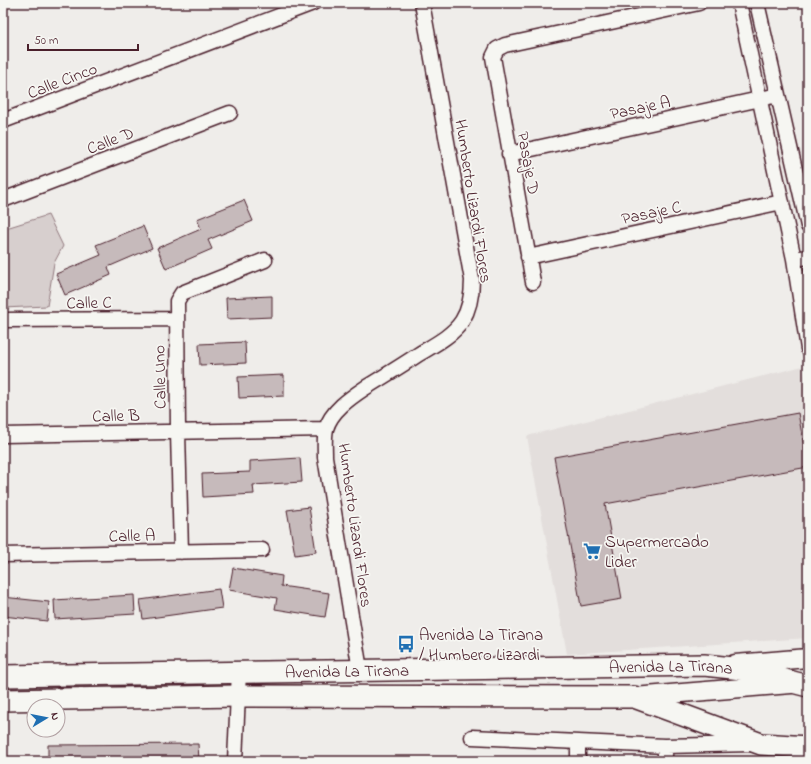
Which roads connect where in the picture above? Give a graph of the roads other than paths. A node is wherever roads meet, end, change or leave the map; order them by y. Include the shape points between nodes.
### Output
1 (313, 3) edge
2 (422, 3) edge
3 (699, 3) edge
4 (739, 3) edge
5 (758, 3) edge
6 (778, 95) junction
7 (760, 99) junction
8 (230, 113) dead end
9 (3, 121) edge
10 (509, 154) junction
11 (3, 200) edge
12 (782, 202) junction
13 (808, 226) edge
14 (528, 257) junction
15 (801, 258) edge
16 (265, 260) dead end
17 (532, 282) dead end
18 (176, 319) junction
19 (3, 320) edge
20 (808, 349) edge
21 (326, 429) junction
22 (178, 432) junction
23 (3, 435) edge
24 (262, 550) dead end
25 (181, 552) junction
26 (3, 556) edge
27 (808, 658) edge
28 (704, 665) junction
29 (360, 670) junction
30 (239, 672) junction
31 (3, 676) edge
32 (804, 684) edge
33 (238, 696) junction
34 (634, 697) junction
35 (3, 700) edge
36 (472, 737) dead end
37 (578, 742) junction
38 (761, 744) junction
39 (665, 746) junction
40 (808, 747) edge
41 (235, 761) edge
42 (578, 761) edge
43 (665, 761) edge

1 - 9 street, Calle Cinco
2 - 21 street, Humberto Lizardi Flores via 472,280 470,303 461,322 449,335 353,396 338,410
3 - 10 street, Pasaje D via 505,45 497,49 493,57
4 - 7 street
5 - 6 street
6 - 7 street, Pasaje A
6 - 13 street
7 - 10 street, Pasaje A
7 - 12 street
8 - 11 street, Calle D
10 - 14 street, Pasaje D
12 - 14 street, Pasaje C
12 - 15 street
14 - 17 street, Pasaje D
15 - 20 street
16 - 18 street, Calle Uno via 182,293 177,301
18 - 19 street, Calle C
18 - 22 street, Calle Uno
21 - 22 street, Calle B
21 - 29 street, Humberto Lizardi Flores via 325,457
22 - 23 street, Calle B
22 - 25 street, Calle Uno
24 - 25 street, Calle A
25 - 26 street, Calle A
27 - 28 main road
28 - 29 highway, Avenida La Tirana
28 - 32 highway, Avenida La Tirana via 742,670
29 - 30 highway, Avenida La Tirana
30 - 31 highway, Avenida La Tirana
30 - 33 street
32 - 34 main road
33 - 34 highway, Avenida La Tirana
33 - 35 highway, Avenida La Tirana
33 - 41 street
34 - 38 highway, Avenida La Tirana
36 - 37 street, Avenida La Tirana
37 - 39 street, Avenida La Tirana
37 - 42 street
38 - 39 street, Avenida La Tirana
38 - 40 highway, Avenida La Tirana
39 - 43 street

